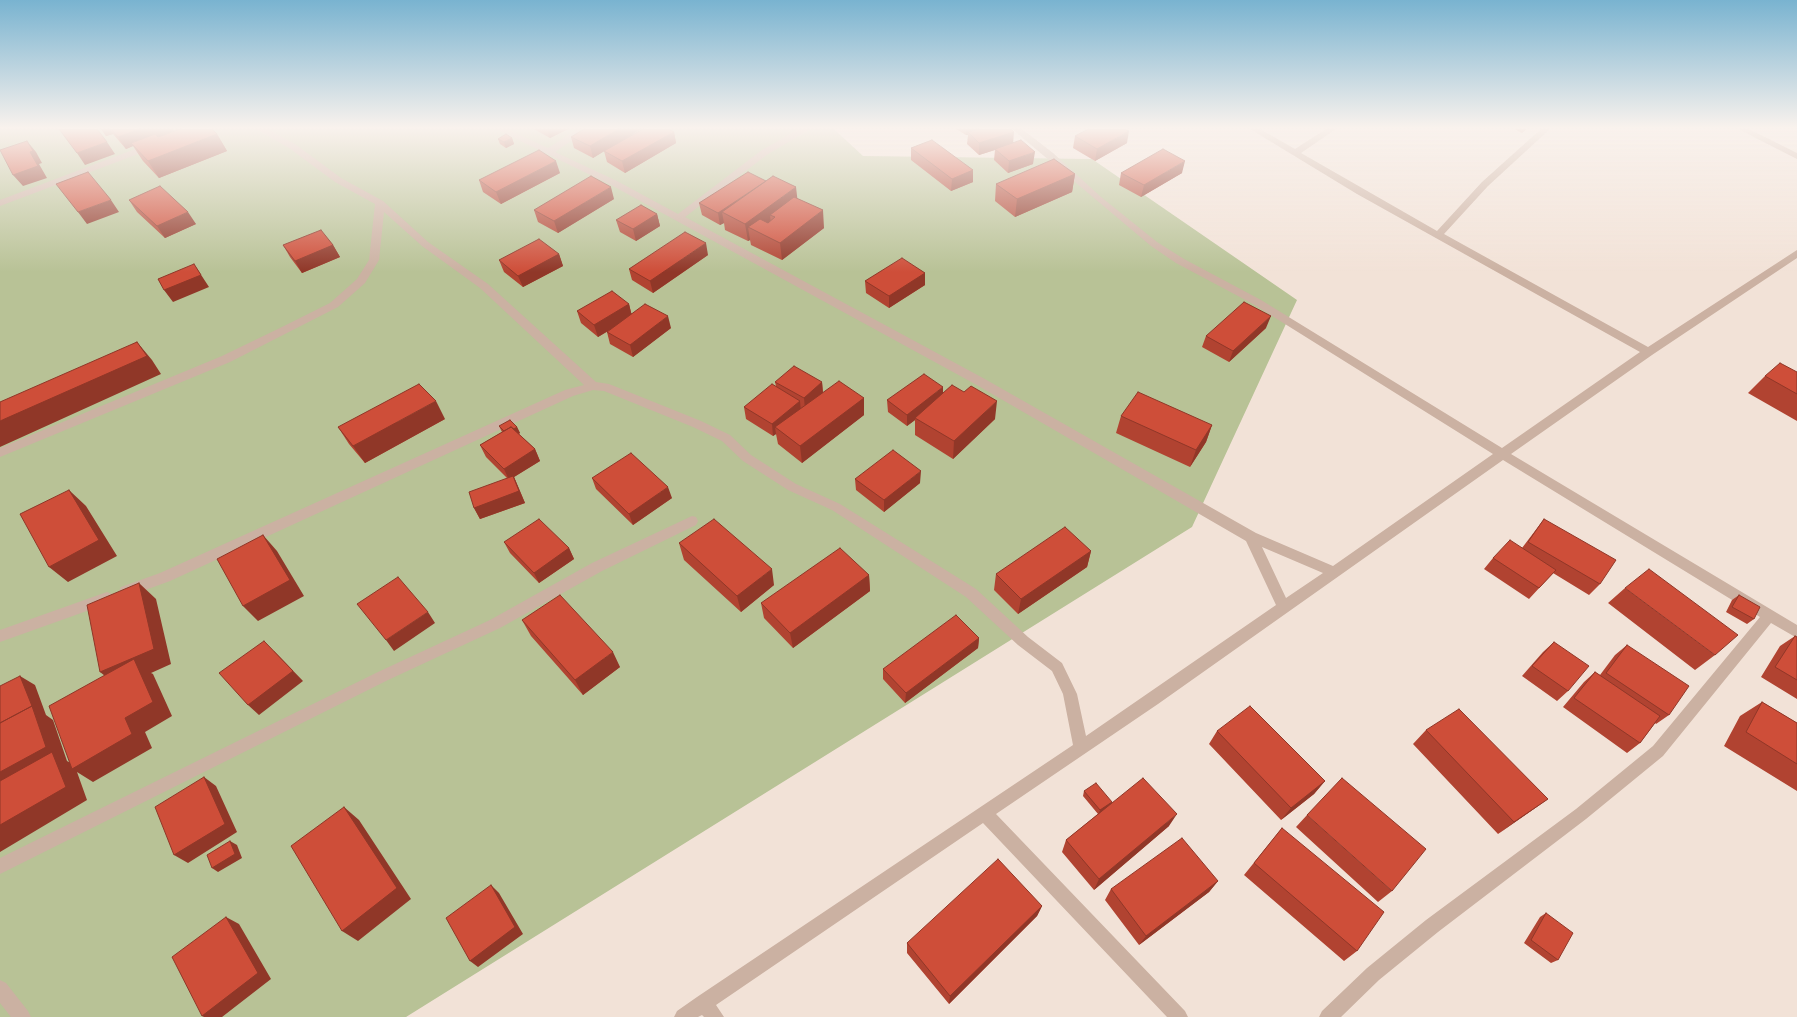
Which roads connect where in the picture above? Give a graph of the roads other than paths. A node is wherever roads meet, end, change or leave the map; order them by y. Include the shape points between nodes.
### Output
1 (70, 176) edge
2 (333, 176) edge
3 (600, 176) edge
4 (732, 176) edge
5 (1073, 176) edge
6 (1334, 176) edge
7 (1493, 176) edge
8 (0, 203) edge
9 (380, 203) junction
10 (678, 218) junction
11 (1438, 235) junction
12 (1797, 253) edge
13 (1648, 352) junction
14 (593, 386) junction
15 (0, 453) edge
16 (1502, 454) junction
17 (692, 521) dead end
18 (1251, 537) junction
19 (1334, 572) junction
20 (1284, 607) junction
21 (1769, 616) junction
22 (1797, 632) edge
23 (0, 636) edge
24 (1081, 747) junction
25 (984, 813) junction
26 (0, 866) edge
27 (0, 989) edge
28 (703, 1004) junction
29 (22, 1017) edge
30 (683, 1017) edge
31 (715, 1017) edge
32 (1179, 1017) edge
33 (1328, 1017) edge

1 - 8 street
2 - 9 street
3 - 10 street
4 - 10 street
5 - 16 street via 1154,244 1180,261 1257,302
6 - 11 street
7 - 11 street
9 - 14 street via 425,244 484,286
9 - 15 street via 374,260 361,282 334,305 226,359
10 - 18 street via 979,381
11 - 13 street
12 - 13 street
13 - 16 street
14 - 23 street via 569,393 166,577
14 - 24 street via 605,387 726,438 747,458 792,487 836,507 972,593 1056,667 1070,694
16 - 19 street
16 - 21 street
17 - 26 street via 597,567 495,624 382,676
18 - 19 street
18 - 20 street
19 - 20 street
20 - 24 street
21 - 22 street
21 - 33 street via 1658,751 1581,814 1432,926 1373,974
24 - 25 street
25 - 28 street
25 - 32 street
27 - 29 street
28 - 30 street
28 - 31 street

